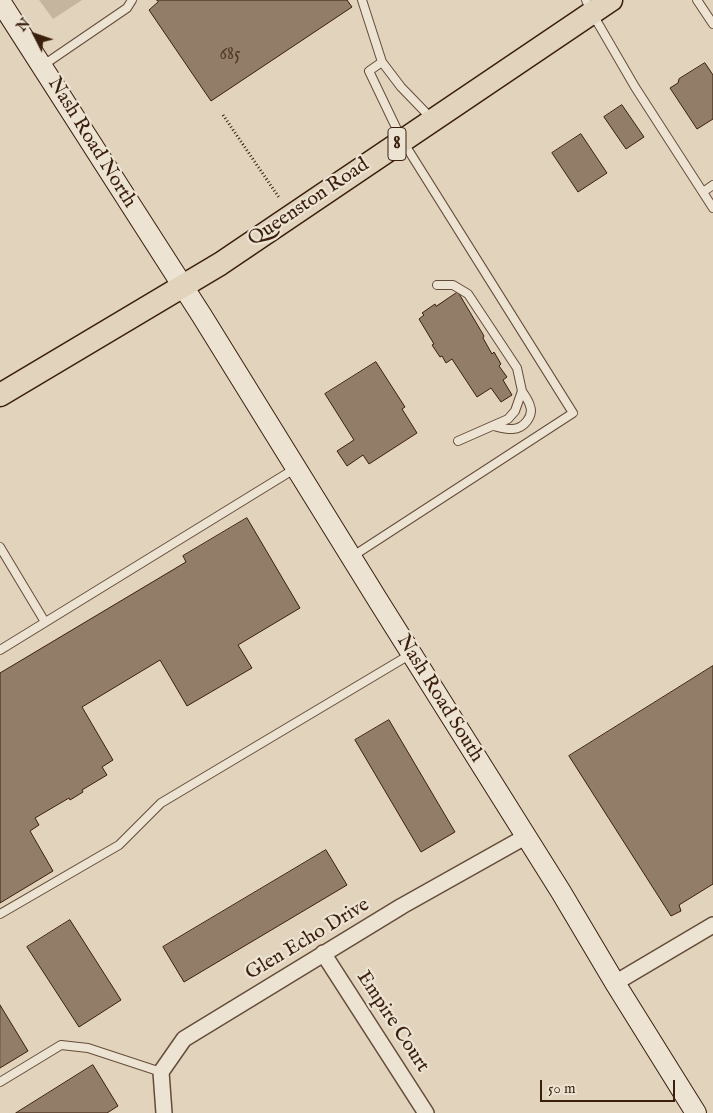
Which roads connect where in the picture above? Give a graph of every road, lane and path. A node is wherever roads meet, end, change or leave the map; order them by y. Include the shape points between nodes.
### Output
1 (132, 0) edge
2 (362, 0) edge
3 (610, 0) edge
4 (697, 0) edge
5 (0, 1) edge
6 (589, 6) edge
7 (713, 24) edge
8 (382, 62) junction
9 (42, 66) junction
10 (223, 115) dead end
11 (432, 120) junction
12 (402, 140) junction
13 (713, 185) edge
14 (703, 192) junction
15 (713, 208) edge
16 (291, 215) junction
17 (437, 285) dead end
18 (182, 286) junction
19 (522, 391) junction
20 (0, 395) edge
21 (494, 426) junction
22 (458, 440) dead end
23 (296, 468) junction
24 (0, 547) edge
25 (351, 557) junction
26 (45, 622) junction
27 (0, 650) edge
28 (411, 654) junction
29 (525, 837) junction
30 (0, 914) edge
31 (713, 925) edge
32 (323, 953) junction
33 (615, 983) junction
34 (161, 1072) junction
35 (0, 1082) edge
36 (164, 1113) edge
37 (426, 1113) edge
38 (696, 1113) edge

1 - 9 lane via 127,8
2 - 8 lane
3 - 6 main road, Queenston Road / 8
4 - 7 lane
5 - 9 street, Nash Road North
6 - 11 main road, Queenston Road / 8
6 - 14 lane via 635,87
8 - 11 lane
8 - 12 lane via 369,71
9 - 18 street, Nash Road North
10 - 16 path
11 - 12 main road, Queenston Road / 8
12 - 16 main road, Queenston Road / 8
12 - 25 lane via 573,413
13 - 14 lane
14 - 15 lane
16 - 18 main road, Queenston Road / 8
17 - 19 lane via 453,285 468,294 517,368
18 - 20 main road, Queenston Road / 8
18 - 23 street, Nash Road South
19 - 21 lane via 515,412
19 - 21 lane via 531,407 525,424 519,429 509,430
21 - 22 lane
23 - 25 street, Nash Road South
23 - 26 lane
24 - 26 lane
25 - 28 street, Nash Road South
26 - 27 lane
28 - 29 street, Nash Road South
28 - 30 lane via 161,803 119,845
29 - 32 street, Glen Echo Drive
29 - 33 street, Nash Road South
31 - 33 street
32 - 34 street, Glen Echo Drive via 184,1039
32 - 37 street, Empire Court
33 - 38 street, Nash Road South
34 - 35 lane via 88,1048 61,1045
34 - 36 street

